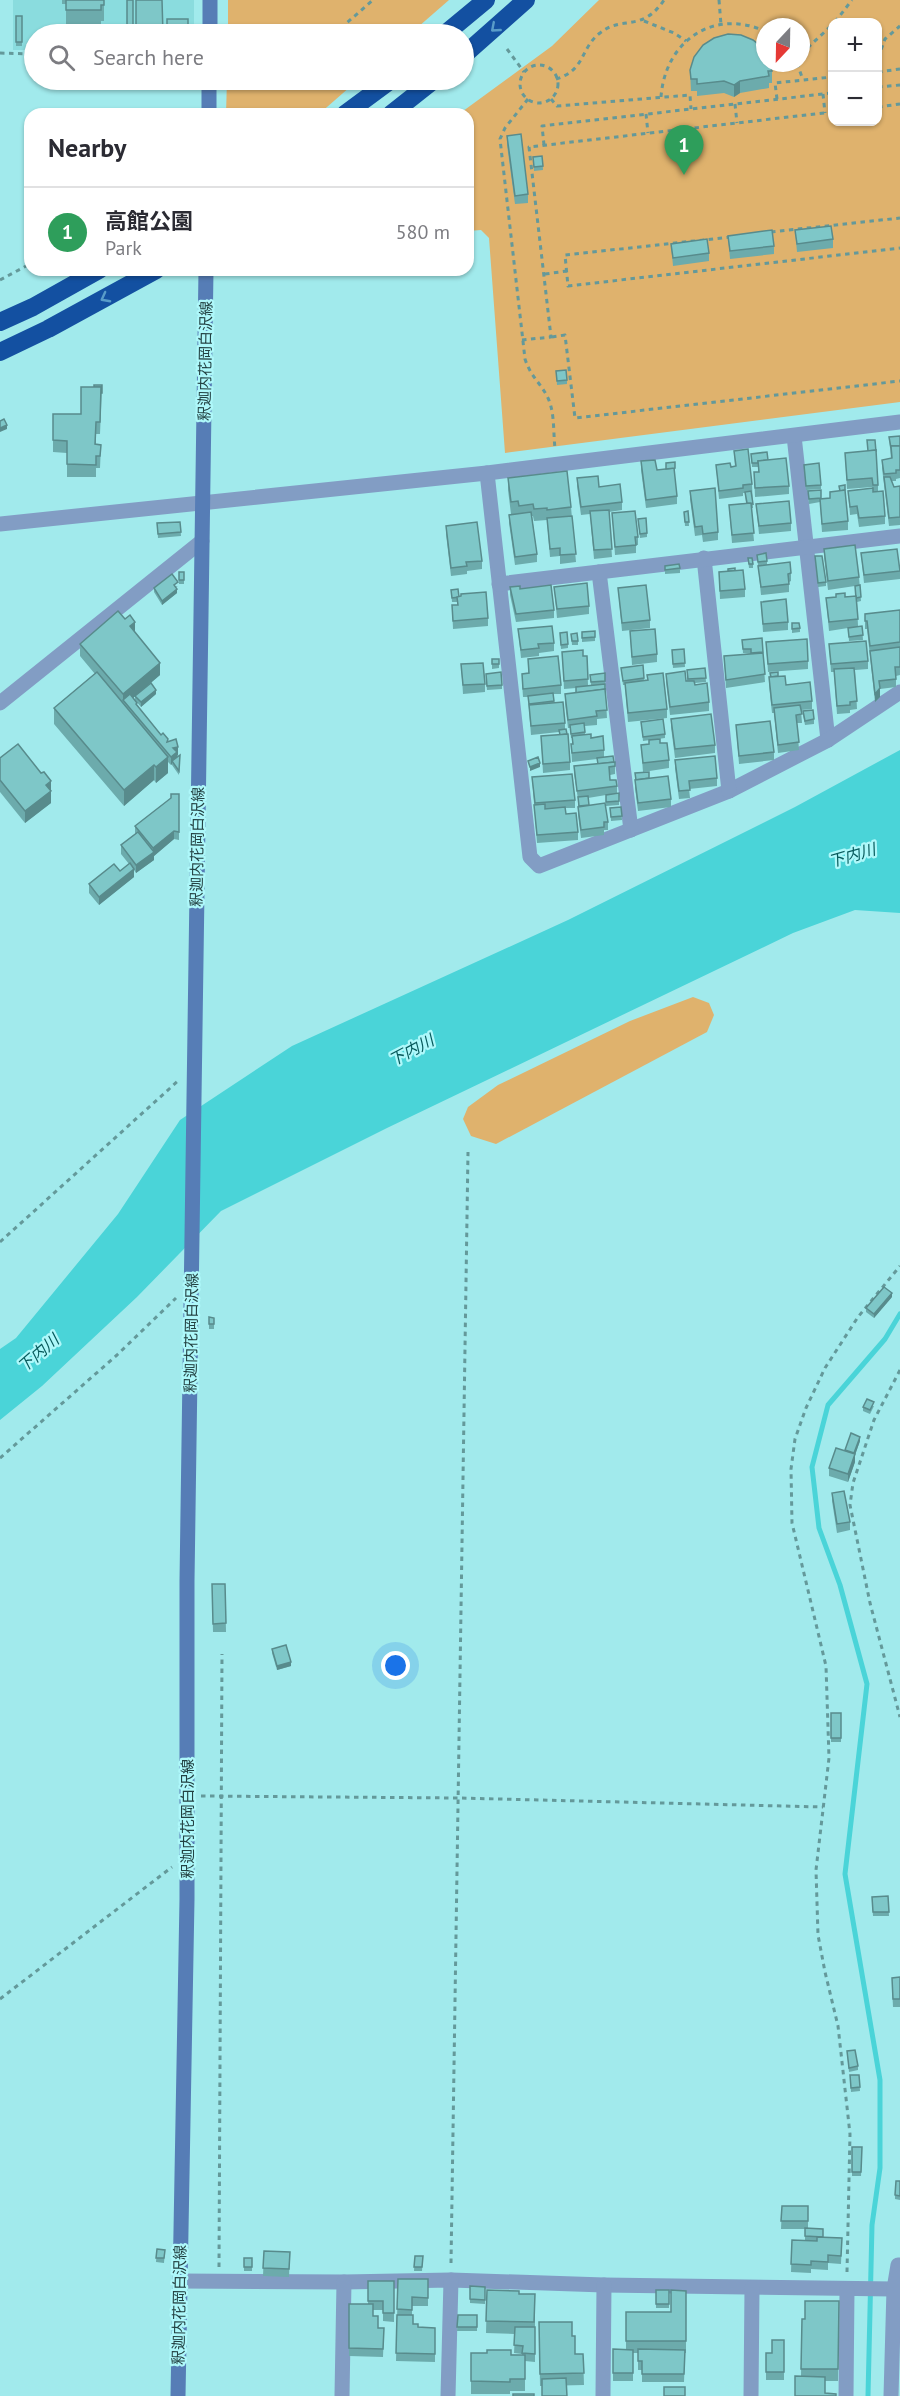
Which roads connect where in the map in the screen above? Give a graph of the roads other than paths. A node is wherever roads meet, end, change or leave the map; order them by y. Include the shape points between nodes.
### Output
1 (210, 0) edge
2 (486, 0) edge
3 (526, 0) edge
4 (210, 24) edge
5 (457, 24) edge
6 (474, 46) edge
7 (209, 90) edge
8 (377, 90) edge
9 (421, 90) edge
10 (208, 108) edge
11 (353, 108) edge
12 (399, 108) edge
13 (88, 276) edge
14 (145, 276) edge
15 (206, 276) edge
16 (0, 322) edge
17 (0, 352) edge
18 (900, 422) edge
19 (794, 436) junction
20 (487, 473) junction
21 (203, 503) junction
22 (0, 524) edge
23 (900, 536) edge
24 (202, 541) junction
25 (806, 545) junction
26 (704, 558) junction
27 (599, 572) junction
28 (499, 584) junction
29 (900, 692) edge
30 (0, 703) edge
31 (828, 740) junction
32 (729, 791) junction
33 (631, 830) junction
34 (900, 2265) edge
35 (451, 2280) junction
36 (180, 2281) junction
37 (344, 2282) junction
38 (604, 2285) junction
39 (752, 2288) junction
40 (888, 2288) junction
41 (851, 2289) junction
42 (178, 2396) edge
43 (342, 2396) edge
44 (448, 2396) edge
45 (603, 2396) edge
46 (751, 2396) edge
47 (846, 2396) edge
48 (891, 2396) edge

1 - 4 main road
2 - 5 highway
3 -> 6 highway
7 - 10 main road
8 - 11 highway
9 - 12 highway
13 - 16 highway
14 -> 17 highway
15 - 21 main road, 釈迦内花岡白沢線
18 - 19 street
19 - 20 street
19 - 25 street
20 - 21 street
20 - 28 street
21 - 22 street
21 - 24 main road, 釈迦内花岡白沢線
23 - 25 street
24 - 30 street
24 - 36 main road, 釈迦内花岡白沢線
25 - 26 street
25 - 31 street
26 - 27 street
26 - 32 street
27 - 28 street
27 - 33 street
28 - 33 street via 530,857 539,866
29 - 31 street
31 - 32 street
32 - 33 street
34 - 40 street
35 - 37 street
35 - 38 street
35 - 44 street
36 - 37 street
36 - 42 main road, 釈迦内花岡白沢線
37 - 43 street
38 - 39 street
38 - 45 street
39 - 41 street
39 - 46 street
40 - 41 street
40 - 48 street
41 - 47 street

